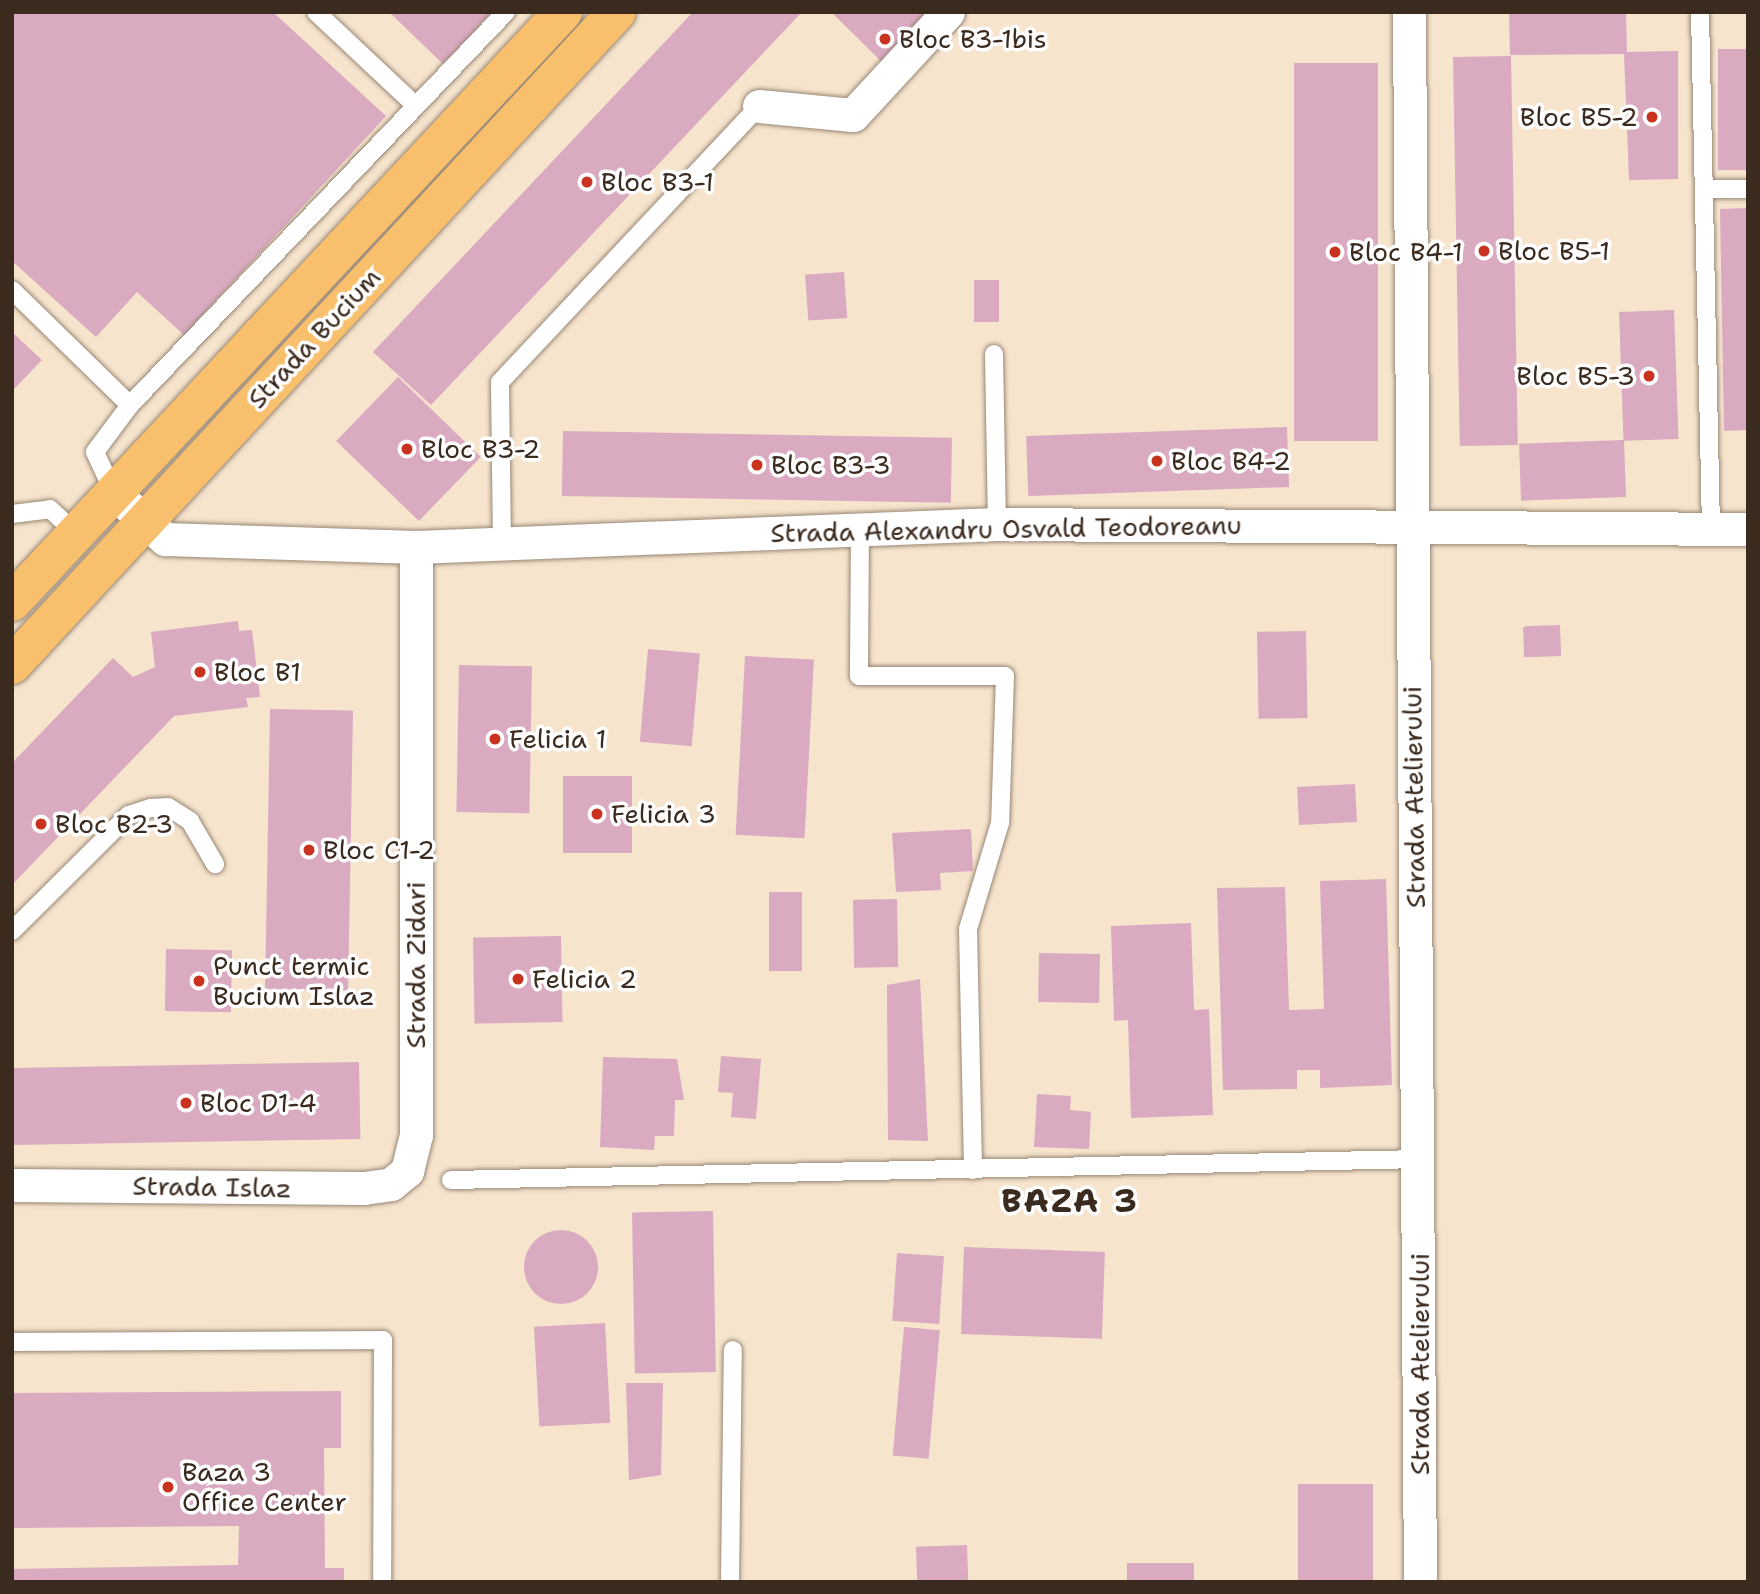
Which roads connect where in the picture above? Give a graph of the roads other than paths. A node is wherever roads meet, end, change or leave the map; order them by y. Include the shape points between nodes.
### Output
1 (316, 12) edge
2 (506, 12) edge
3 (564, 12) edge
4 (617, 12) edge
5 (948, 12) edge
6 (1409, 12) edge
7 (1700, 12) edge
8 (416, 106) junction
9 (759, 106) joint
10 (1704, 189) junction
11 (1748, 189) edge
12 (12, 290) edge
13 (994, 354) dead end
14 (130, 405) junction
15 (114, 493) junction
16 (12, 514) edge
17 (145, 521) junction
18 (997, 524) junction
19 (860, 526) junction
20 (1409, 529) junction
21 (1711, 529) junction
22 (1748, 529) edge
23 (76, 533) junction
24 (502, 546) junction
25 (416, 547) junction
26 (12, 602) edge
27 (13, 662) edge
28 (215, 864) dead end
29 (12, 931) edge
30 (1420, 1159) junction
31 (972, 1170) junction
32 (407, 1171) joint
33 (451, 1180) dead end
34 (12, 1185) edge
35 (12, 1342) edge
36 (733, 1350) dead end
37 (382, 1582) edge
38 (730, 1582) edge
39 (1420, 1582) edge

1 - 8 lane
2 - 8 lane
3 - 15 main road, Strada Bucium
4 - 17 main road, Strada Bucium
5 - 9 street via 853,115
6 - 20 street, Strada Atelierului
7 - 10 lane
8 - 14 lane
9 - 24 lane via 500,382
10 - 11 lane
10 - 21 lane
12 - 14 lane
13 - 18 lane
14 - 15 lane via 95,452
15 - 17 street, Strada Alexandru Osvald Teodoreanu
15 - 23 main road, Strada Bucium
16 - 23 lane via 50,509
17 - 25 street, Strada Alexandru Osvald Teodoreanu via 165,539
17 - 27 main road, Strada Bucium
18 - 19 street, Strada Alexandru Osvald Teodoreanu
18 - 20 street, Strada Alexandru Osvald Teodoreanu
19 - 24 street, Strada Alexandru Osvald Teodoreanu
19 - 31 lane via 859,676 1005,676 1000,823 968,929
20 - 21 street, Strada Alexandru Osvald Teodoreanu
20 - 30 street, Strada Atelierului
21 - 22 street, Strada Alexandru Osvald Teodoreanu
23 - 26 main road, Strada Bucium
24 - 25 street, Strada Alexandru Osvald Teodoreanu
25 - 32 street, Strada Zidari via 416,1135
28 - 29 lane via 190,821 168,807 129,815
30 - 31 lane
30 - 39 street, Strada Atelierului
31 - 33 lane
32 - 34 street, Strada Islaz via 391,1184 364,1188
35 - 37 lane via 383,1340
36 - 38 lane

